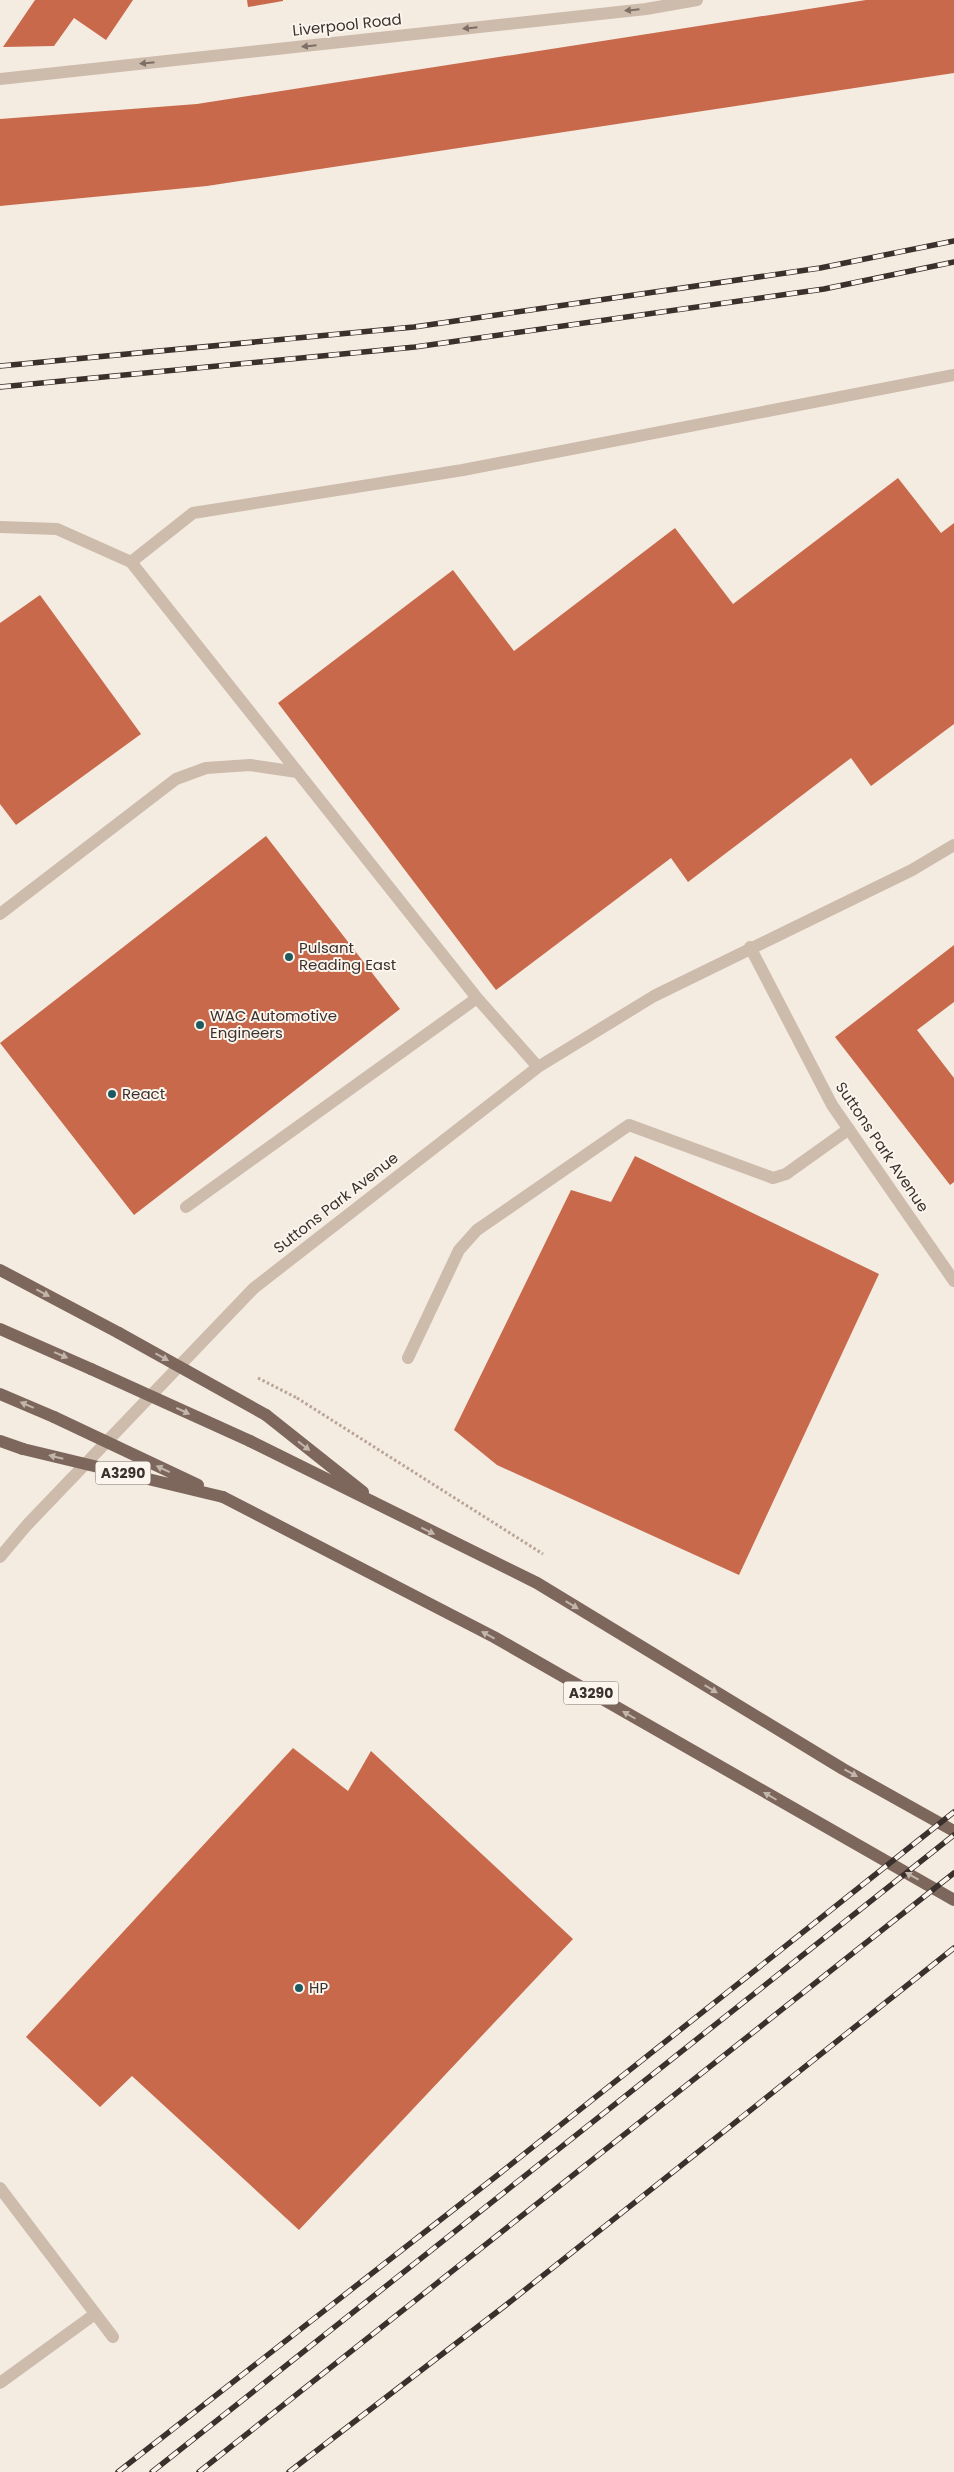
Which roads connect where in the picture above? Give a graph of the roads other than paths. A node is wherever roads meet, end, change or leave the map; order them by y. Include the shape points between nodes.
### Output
1 (697, 0) edge
2 (0, 79) edge
3 (954, 375) edge
4 (0, 527) edge
5 (13, 529) junction
6 (0, 539) edge
7 (131, 562) junction
8 (297, 772) junction
9 (954, 844) edge
10 (0, 914) edge
11 (750, 947) junction
12 (477, 998) junction
13 (538, 1067) junction
14 (849, 1129) junction
15 (186, 1207) dead end
16 (0, 1270) edge
17 (954, 1280) edge
18 (0, 1329) edge
19 (408, 1358) dead end
20 (0, 1394) edge
21 (0, 1441) edge
22 (223, 1497) junction
23 (384, 1509) junction
24 (0, 1557) edge
25 (954, 1831) edge
26 (954, 1900) edge
27 (0, 2188) edge
28 (95, 2314) junction
29 (112, 2337) dead end
30 (0, 2383) edge

1 -> 2 street, Liverpool Road via 637,10
3 - 7 street via 463,470 192,513
4 - 5 street
5 - 6 street
5 - 7 street via 57,529
7 - 8 street
8 - 10 street via 250,765 206,768 176,779
8 - 12 street
9 - 11 street, Suttons Park Avenue via 912,870
11 - 13 street, Suttons Park Avenue via 654,996
11 - 14 street, Suttons Park Avenue via 832,1105
12 - 13 street
12 - 15 street
13 - 24 street, Suttons Park Avenue via 254,1288
14 - 17 street, Suttons Park Avenue
14 - 19 street via 786,1174 773,1178 629,1125 477,1230 459,1250
16 -> 23 main road, bridge via 266,1415
18 -> 23 main road, bridge via 250,1441
22 -> 20 main road, A3290, bridge
22 -> 21 main road, A3290, bridge
26 -> 22 main road, A3290 via 494,1638
23 -> 25 main road via 537,1583 843,1768
27 - 28 street
28 - 29 street
28 - 30 street

